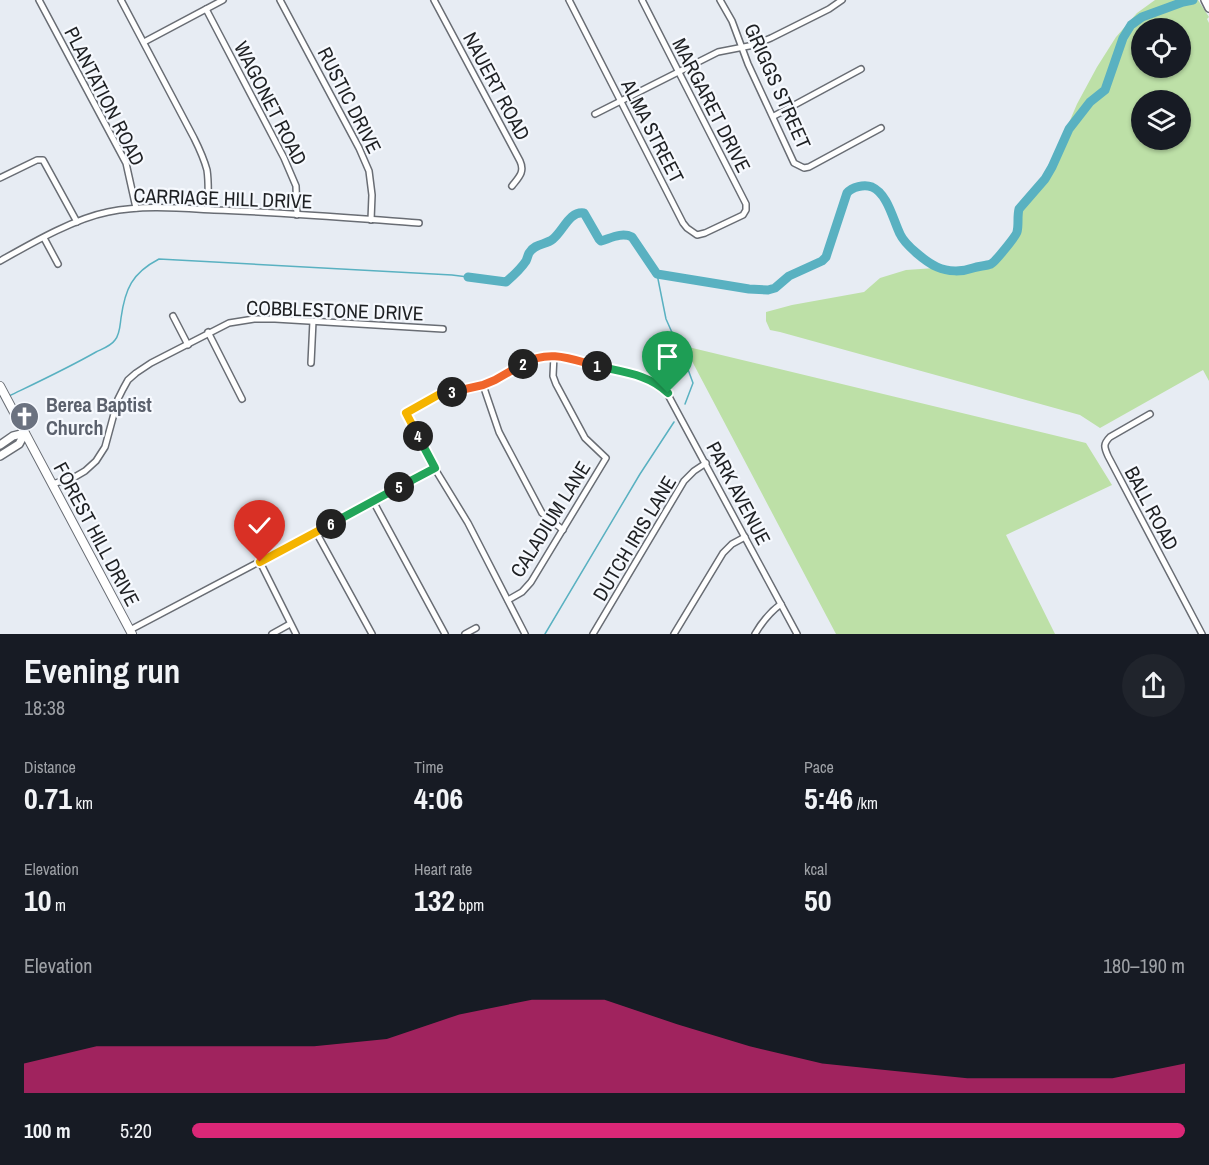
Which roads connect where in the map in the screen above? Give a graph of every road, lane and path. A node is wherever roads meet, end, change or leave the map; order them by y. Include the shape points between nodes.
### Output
1 (39, 0) edge
2 (121, 0) edge
3 (223, 0) edge
4 (280, 0) edge
5 (434, 0) edge
6 (569, 0) edge
7 (642, 0) edge
8 (720, 0) edge
9 (825, 0) edge
10 (842, 0) edge
11 (206, 9) junction
12 (829, 9) junction
13 (144, 42) junction
14 (743, 48) junction
15 (861, 69) dead end
16 (678, 72) junction
17 (621, 101) junction
18 (595, 114) dead end
19 (774, 116) junction
20 (881, 128) dead end
21 (0, 178) edge
22 (512, 186) dead end
23 (136, 208) junction
24 (208, 209) junction
25 (297, 215) junction
26 (371, 220) junction
27 (734, 220) joint
28 (77, 222) junction
29 (419, 224) dead end
30 (44, 238) junction
31 (0, 261) edge
32 (58, 264) dead end
33 (173, 316) dead end
34 (313, 321) junction
35 (443, 329) dead end
36 (208, 332) junction
37 (188, 345) junction
38 (554, 355) junction
39 (310, 363) dead end
40 (483, 385) junction
41 (1, 387) edge
42 (242, 399) dead end
43 (1150, 414) dead end
44 (25, 433) junction
45 (0, 445) edge
46 (0, 456) edge
47 (706, 463) junction
48 (435, 468) junction
49 (52, 484) junction
50 (373, 501) junction
51 (563, 530) junction
52 (316, 532) junction
53 (745, 537) junction
54 (260, 562) junction
55 (508, 600) junction
56 (781, 604) junction
57 (290, 624) junction
58 (476, 628) dead end
59 (131, 632) edge
60 (272, 634) edge
61 (296, 634) edge
62 (372, 634) edge
63 (445, 634) edge
64 (465, 634) edge
65 (525, 634) edge
66 (593, 634) edge
67 (674, 634) edge
68 (755, 634) edge
69 (797, 634) edge
70 (1202, 634) edge

1 - 23 street, PLANTATION ROAD via 126,163
2 - 13 street
3 - 11 street
4 - 26 street, RUSTIC DRIVE via 369,171
5 - 22 street, NAUERT ROAD via 520,160 522,172
6 - 17 street, ALMA STREET
7 - 16 street, MARGARET DRIVE
8 - 14 street, GRIGGS STREET
9 - 12 street
10 - 12 street
11 - 13 street
11 - 25 street, WAGONET ROAD via 284,158 296,186
12 - 14 street
13 - 24 street via 201,154 208,180
14 - 16 street via 718,52
14 - 19 street, GRIGGS STREET
15 - 19 street
16 - 17 street
16 - 27 street, MARGARET DRIVE via 746,204 743,215
17 - 18 street
17 - 27 street, ALMA STREET via 687,228 700,235
19 - 20 street, GRIGGS STREET via 794,163 804,168
21 - 28 street via 43,160
23 - 24 street, CARRIAGE HILL DRIVE
23 - 28 street, CARRIAGE HILL DRIVE via 106,212
24 - 25 street, CARRIAGE HILL DRIVE
25 - 26 street, CARRIAGE HILL DRIVE
26 - 29 street, CARRIAGE HILL DRIVE
28 - 30 street, CARRIAGE HILL DRIVE
30 - 31 street, CARRIAGE HILL DRIVE
30 - 32 street
33 - 37 street
34 - 35 street, COBBLESTONE DRIVE
34 - 36 street, COBBLESTONE DRIVE via 254,319
34 - 39 street
36 - 37 street, COBBLESTONE DRIVE
36 - 42 street
37 - 49 street, COBBLESTONE DRIVE via 151,363 128,380 118,399 105,447 96,461 73,478
38 - 40 street, PARK AVENUE via 531,359
38 - 47 street, PARK AVENUE via 650,379 660,385
38 - 51 street, CALADIUM LANE via 556,384 585,438 606,458
40 - 48 street, PARK AVENUE via 438,395 406,413
40 - 51 street via 499,432 542,513
41 - 44 main road, FOREST HILL DRIVE
43 - 70 street, BALL ROAD via 1110,437 1104,448
44 - 45 street
44 - 46 street via 19,444
44 - 49 main road, FOREST HILL DRIVE
47 - 53 street, PARK AVENUE
47 - 66 street, DUTCH IRIS LANE via 684,481
48 - 50 street
48 - 55 street
49 - 59 main road, FOREST HILL DRIVE
50 - 52 street
50 - 63 street
51 - 55 street, CALADIUM LANE via 531,582
52 - 54 street
52 - 62 street
53 - 56 street, PARK AVENUE
53 - 67 street via 723,553
54 - 57 street
54 - 59 street
55 - 65 street
56 - 68 street
56 - 69 street, PARK AVENUE
57 - 60 street
57 - 61 street
58 - 64 street

